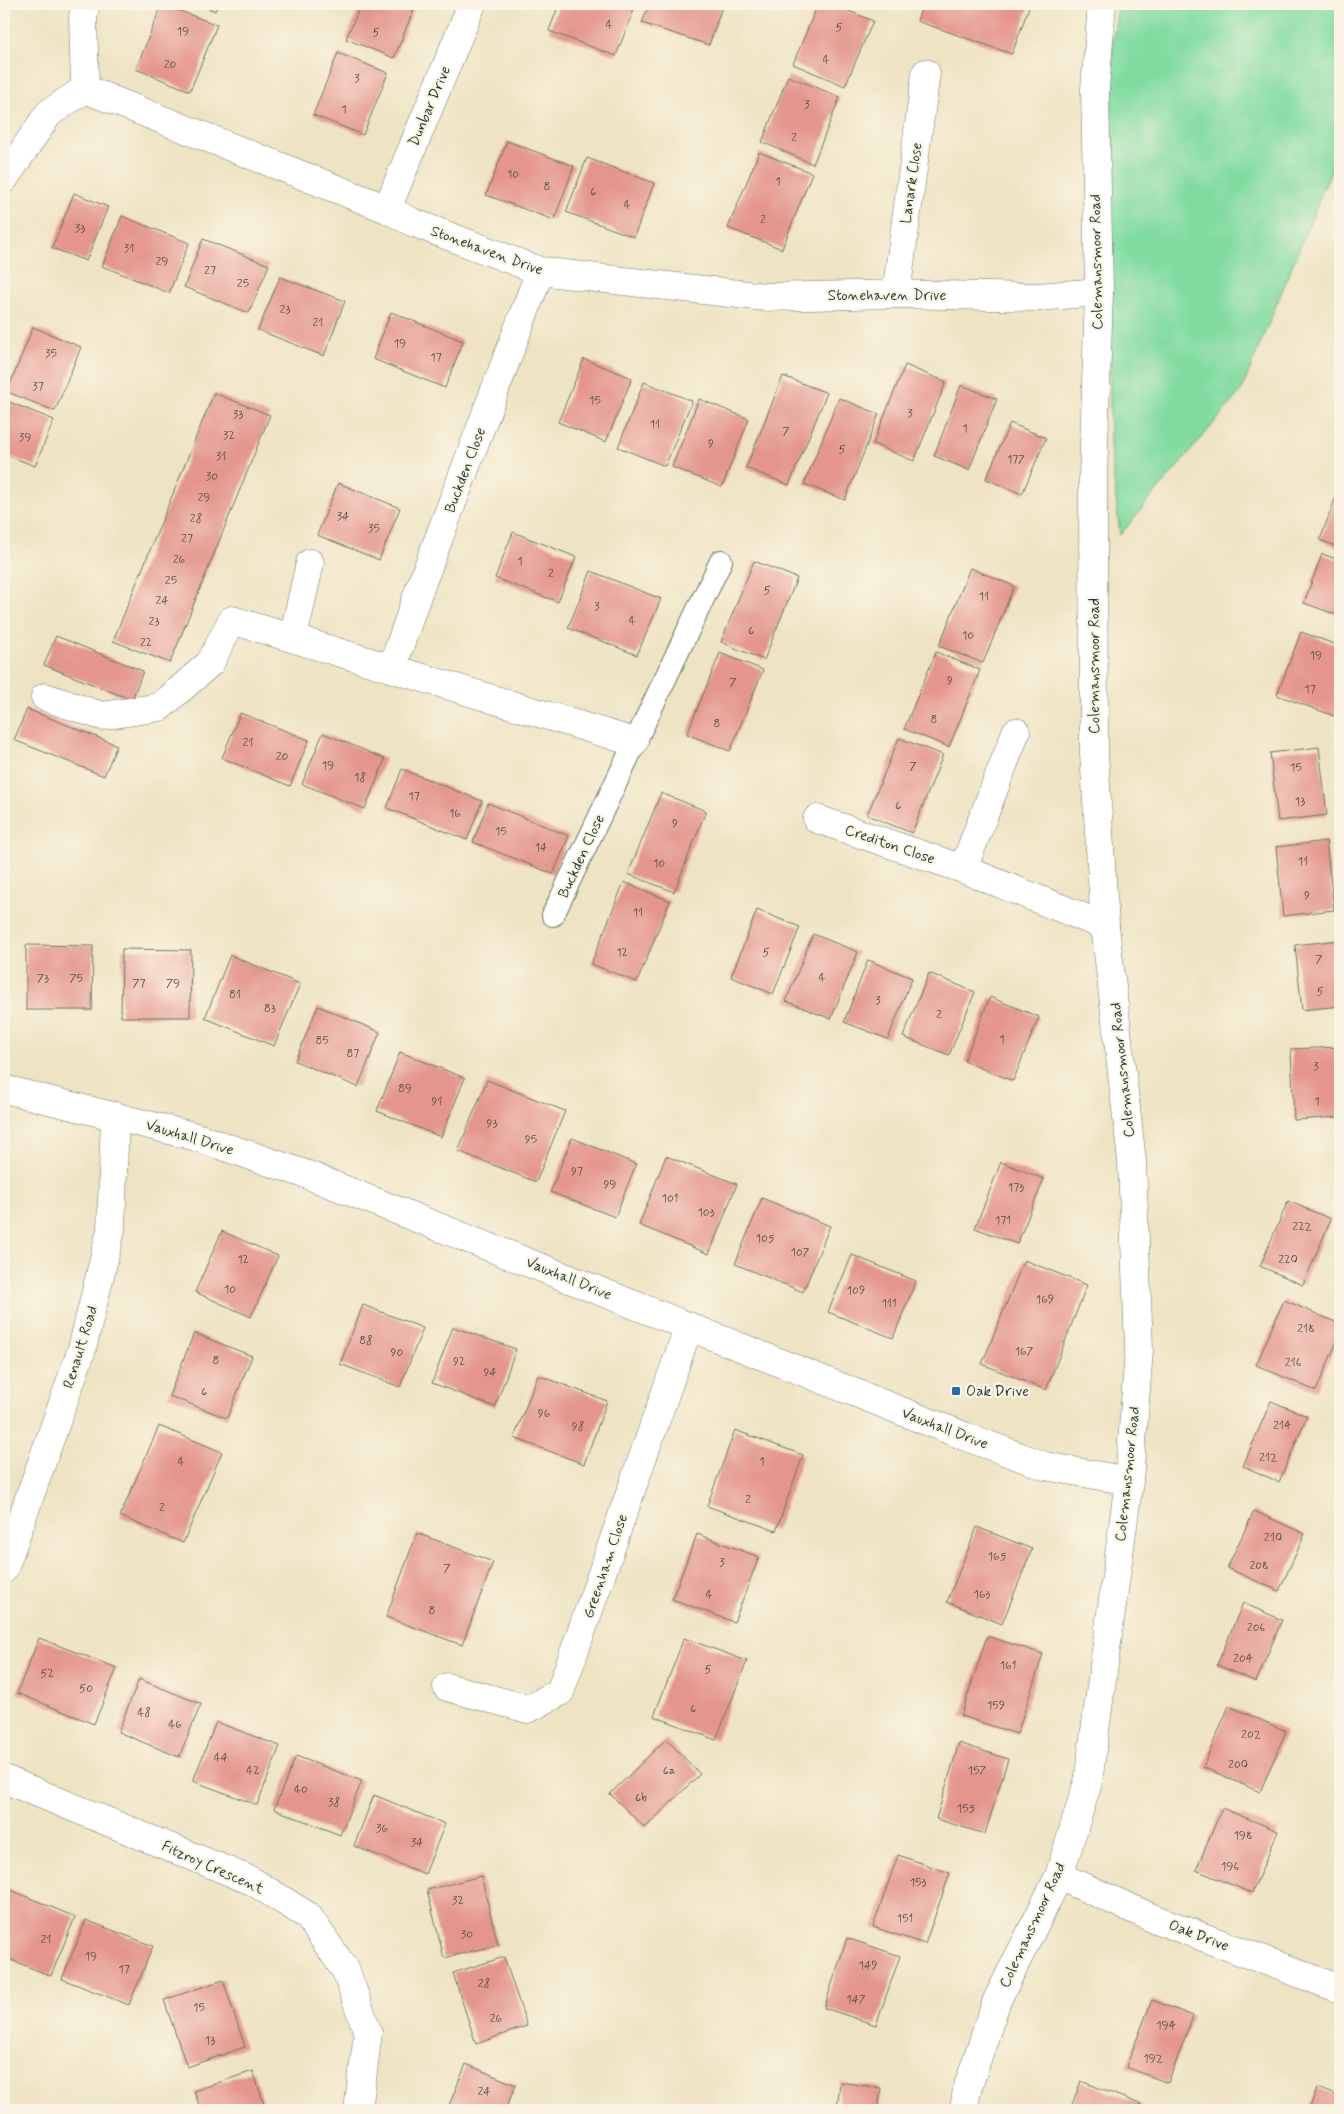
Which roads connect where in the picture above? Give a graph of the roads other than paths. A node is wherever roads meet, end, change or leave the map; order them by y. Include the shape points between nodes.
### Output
1 (86, 4) edge
2 (472, 4) edge
3 (1102, 4) edge
4 (926, 73) dead end
5 (85, 89) junction
6 (4, 179) edge
7 (387, 209) junction
8 (540, 272) junction
9 (1098, 292) junction
10 (896, 294) junction
11 (720, 561) dead end
12 (310, 563) dead end
13 (294, 638) junction
14 (392, 668) junction
15 (45, 697) dead end
16 (1016, 732) dead end
17 (634, 742) junction
18 (817, 819) dead end
19 (962, 869) junction
20 (553, 915) dead end
21 (1106, 926) junction
22 (4, 1089) edge
23 (115, 1116) junction
24 (689, 1326) junction
25 (1129, 1480) junction
26 (4, 1569) edge
27 (447, 1687) dead end
28 (4, 1779) edge
29 (1059, 1876) junction
30 (1340, 1989) edge
31 (358, 2110) edge
32 (964, 2110) edge

1 - 5 street via 83,17
2 - 7 street, Dunbar Drive
3 - 9 street, Colemansmoor Road via 1094,88
4 - 10 street, Lanark Close
5 - 6 street via 49,113
5 - 7 street, Stonehaven Drive
7 - 8 street, Stonehaven Drive via 412,222
8 - 10 street, Stonehaven Drive via 764,297
8 - 14 street, Buckden Close
9 - 10 street, Stonehaven Drive via 1038,297
9 - 21 street, Colemansmoor Road via 1093,478 1094,753
11 - 17 lane, Buckden Close
12 - 13 street
13 - 14 street
13 - 15 street via 232,620 210,663 160,707 102,716
14 - 17 street
16 - 19 street
17 - 20 lane, Buckden Close
18 - 19 street, Crediton Close
19 - 21 street, Crediton Close
21 - 25 street, Colemansmoor Road via 1132,1161 1139,1350
22 - 23 street, Vauxhall Drive
23 - 24 street, Vauxhall Drive via 193,1136 308,1175
23 - 26 street, Renault Road via 111,1230 84,1339
24 - 25 street, Vauxhall Drive via 1045,1466
24 - 27 street, Greenham Close via 560,1692 528,1709
25 - 29 street, Colemansmoor Road via 1088,1782
28 - 31 street, Fitzroy Crescent via 252,1882 308,1916 346,1971 368,2033
29 - 30 street, Oak Drive via 1150,1916
29 - 32 street, Colemansmoor Road via 997,2000 967,2089

